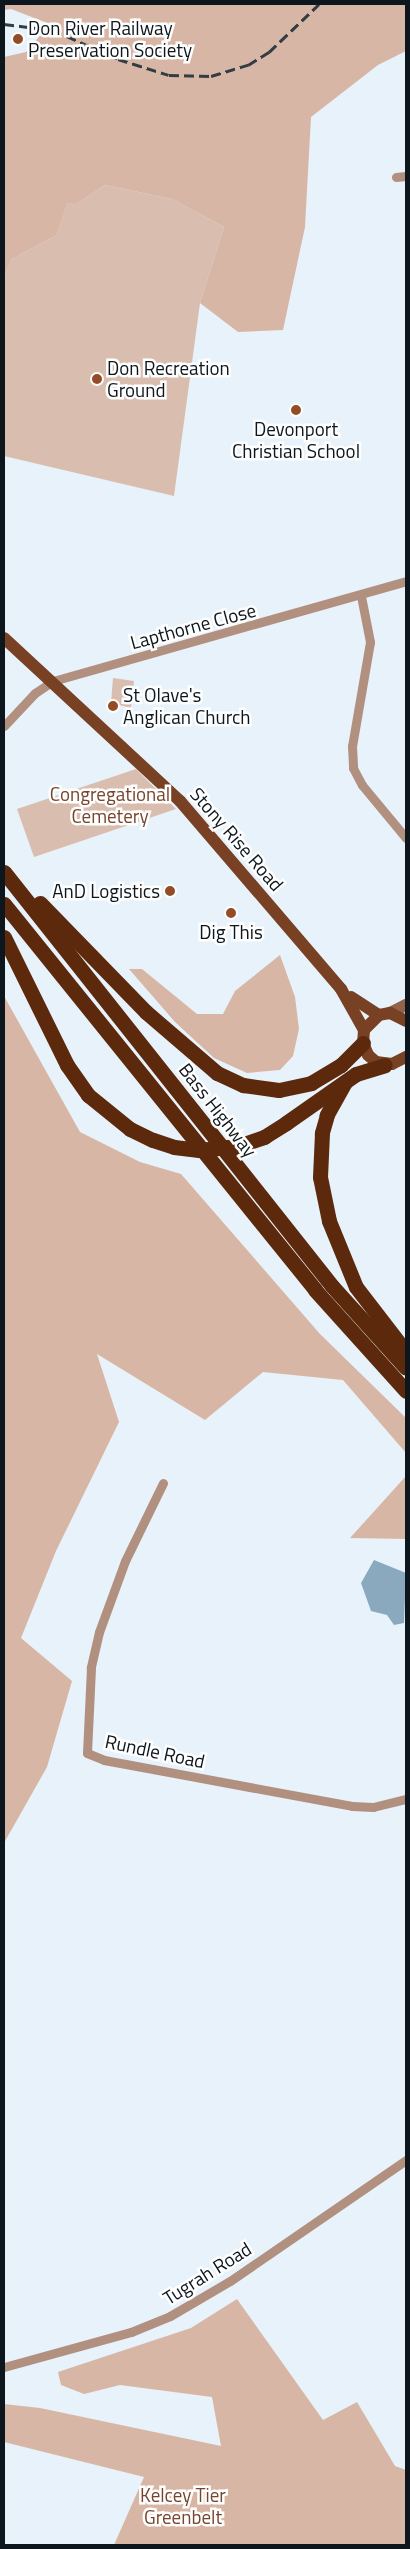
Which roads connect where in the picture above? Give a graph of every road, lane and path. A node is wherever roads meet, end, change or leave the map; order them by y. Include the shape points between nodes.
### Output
1 (396, 176) dead end
2 (406, 176) edge
3 (406, 581) edge
4 (361, 596) junction
5 (4, 638) edge
6 (53, 681) junction
7 (4, 726) edge
8 (406, 838) edge
9 (4, 864) edge
10 (4, 872) edge
11 (4, 904) edge
12 (4, 937) edge
13 (341, 989) junction
14 (406, 1005) edge
15 (385, 1014) junction
16 (406, 1021) edge
17 (363, 1036) junction
18 (406, 1058) edge
19 (389, 1064) junction
20 (406, 1072) edge
21 (345, 1082) junction
22 (406, 1352) edge
23 (406, 1368) edge
24 (406, 1391) edge
25 (163, 1484) dead end
26 (406, 1799) edge
27 (406, 2160) edge
28 (4, 2367) edge

1 - 2 street
3 - 4 street, Lapthorne Close
4 - 6 street, Lapthorne Close
4 - 8 street via 370,642 352,746 353,768 362,785
5 - 6 main road, Stony Rise Road
6 - 7 street, Lapthorne Close via 35,693
6 - 13 main road, Stony Rise Road via 180,801
9 - 17 highway via 146,1012 217,1073 258,1088 296,1087 325,1077
10 - 23 highway, Bass Highway via 332,1286
11 - 24 highway, Bass Highway via 308,1282
12 - 21 highway, bridge via 67,1065 88,1095 130,1129 153,1140 199,1150 238,1146 264,1137
13 - 15 main road, Stony Rise Road via 363,1008
13 - 17 main road, Stony Rise Road
14 - 15 main road
15 - 16 main road, Stony Rise Road
15 - 17 main road
17 - 19 main road, Stony Rise Road via 368,1055
18 - 19 main road
19 - 20 main road
19 - 21 highway via 370,1068
21 - 22 highway via 327,1115 322,1133 320,1177 329,1221 356,1287
25 - 26 street, Rundle Road via 125,1561 99,1632 91,1668 87,1753 104,1760 352,1806 373,1807
27 - 28 street, Tugrah Road via 230,2281 170,2316 131,2332

